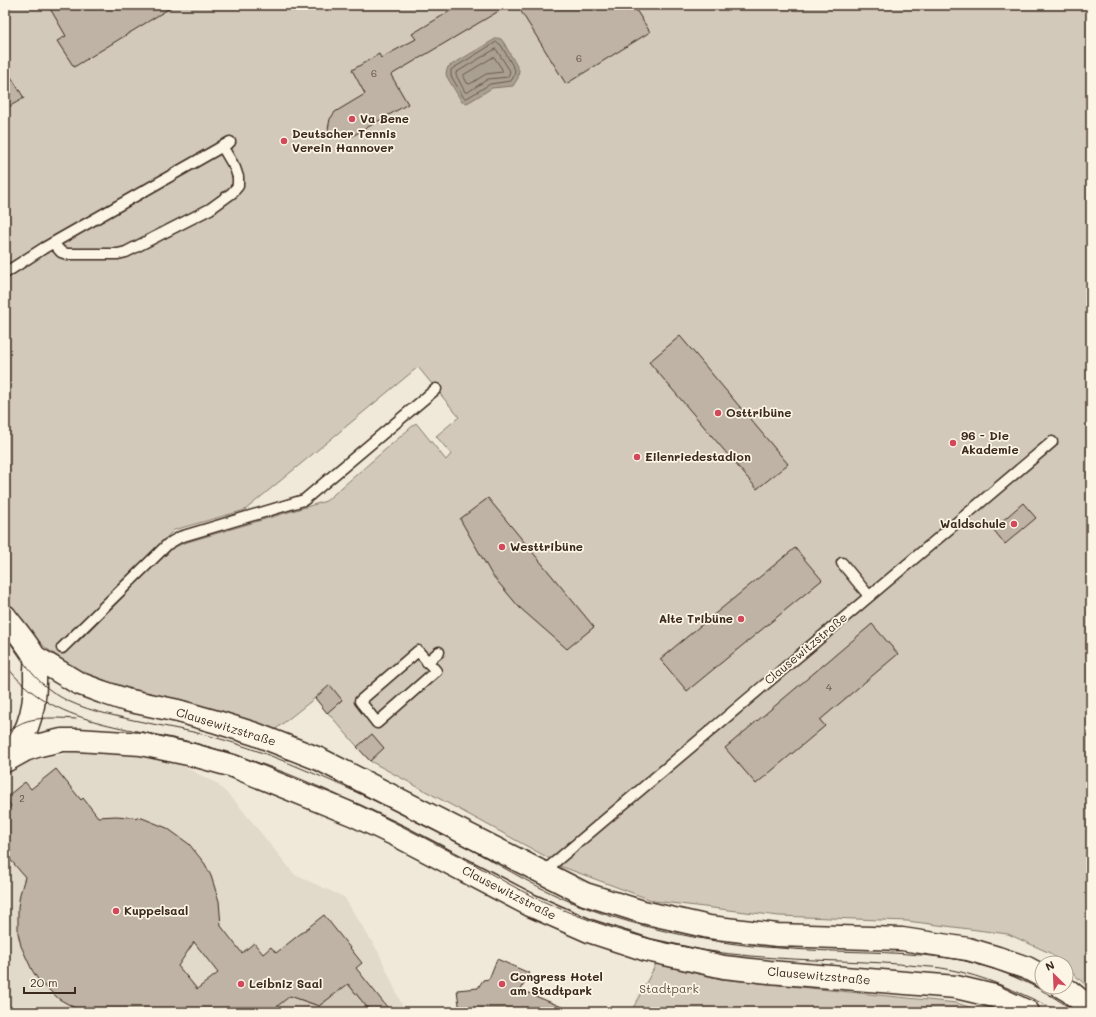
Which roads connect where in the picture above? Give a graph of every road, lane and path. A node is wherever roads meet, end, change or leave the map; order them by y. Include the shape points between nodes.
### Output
1 (53, 244) junction
2 (5, 273) edge
3 (436, 389) dead end
4 (1052, 442) dead end
5 (842, 563) dead end
6 (869, 596) junction
7 (5, 616) edge
8 (62, 648) dead end
9 (439, 652) dead end
10 (35, 657) junction
11 (428, 662) junction
12 (5, 760) edge
13 (542, 873) junction
14 (1034, 972) edge
15 (1074, 995) edge
16 (1091, 1009) edge
17 (1028, 1012) edge

1 - 1 lane via 226,144 236,168 238,186 210,209 135,248 118,254 67,254
1 - 2 lane
3 - 8 lane via 304,500 180,537 168,544
4 - 6 lane, Clausewitzstraße
5 - 6 lane
6 - 13 lane, Clausewitzstraße
7 - 10 street
9 - 11 lane
10 - 12 street via 35,695 30,720 18,744
10 - 13 street, Clausewitzstraße via 78,683 102,692 217,722 319,759
11 - 11 lane via 436,671 377,723 360,701 418,651
12 - 17 street, Clausewitzstraße via 25,750 62,740 141,744 193,754 233,766 354,815 530,905 589,931 647,950 739,969 956,986 994,996
13 - 14 street, Clausewitzstraße via 585,894 643,912 709,927 777,935 902,939 968,949
15 - 16 street

